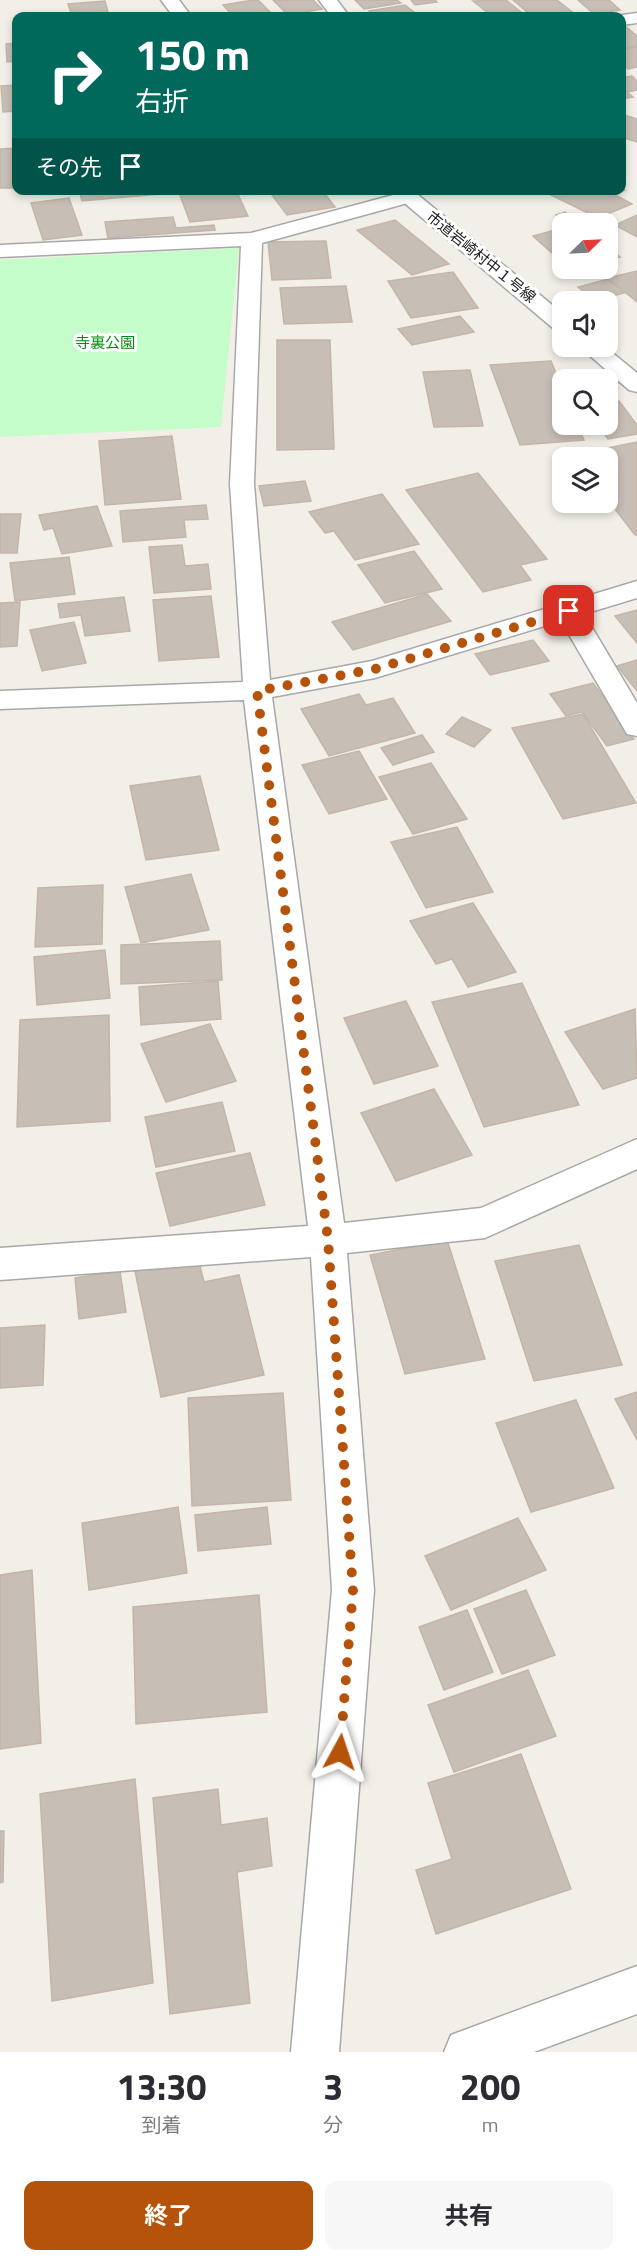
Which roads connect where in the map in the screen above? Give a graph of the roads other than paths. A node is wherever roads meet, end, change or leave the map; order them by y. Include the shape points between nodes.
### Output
1 (400, 195) edge
2 (404, 195) edge
3 (252, 239) junction
4 (0, 251) edge
5 (552, 316) edge
6 (603, 357) edge
7 (637, 385) edge
8 (637, 589) edge
9 (569, 611) junction
10 (257, 691) junction
11 (0, 700) edge
12 (637, 727) edge
13 (637, 1153) edge
14 (328, 1240) junction
15 (0, 1264) edge
16 (637, 1990) edge
17 (315, 2052) edge
18 (468, 2052) edge

1 - 3 street
2 - 5 street, 市道岩崎村中１号線
3 - 4 street
3 - 10 street via 242,484
6 - 7 street
8 - 9 street
9 - 10 street via 375,669
9 - 12 street
10 - 11 street
10 - 14 street
13 - 14 street via 485,1223
14 - 15 street
14 - 17 street via 353,1590
16 - 18 street

